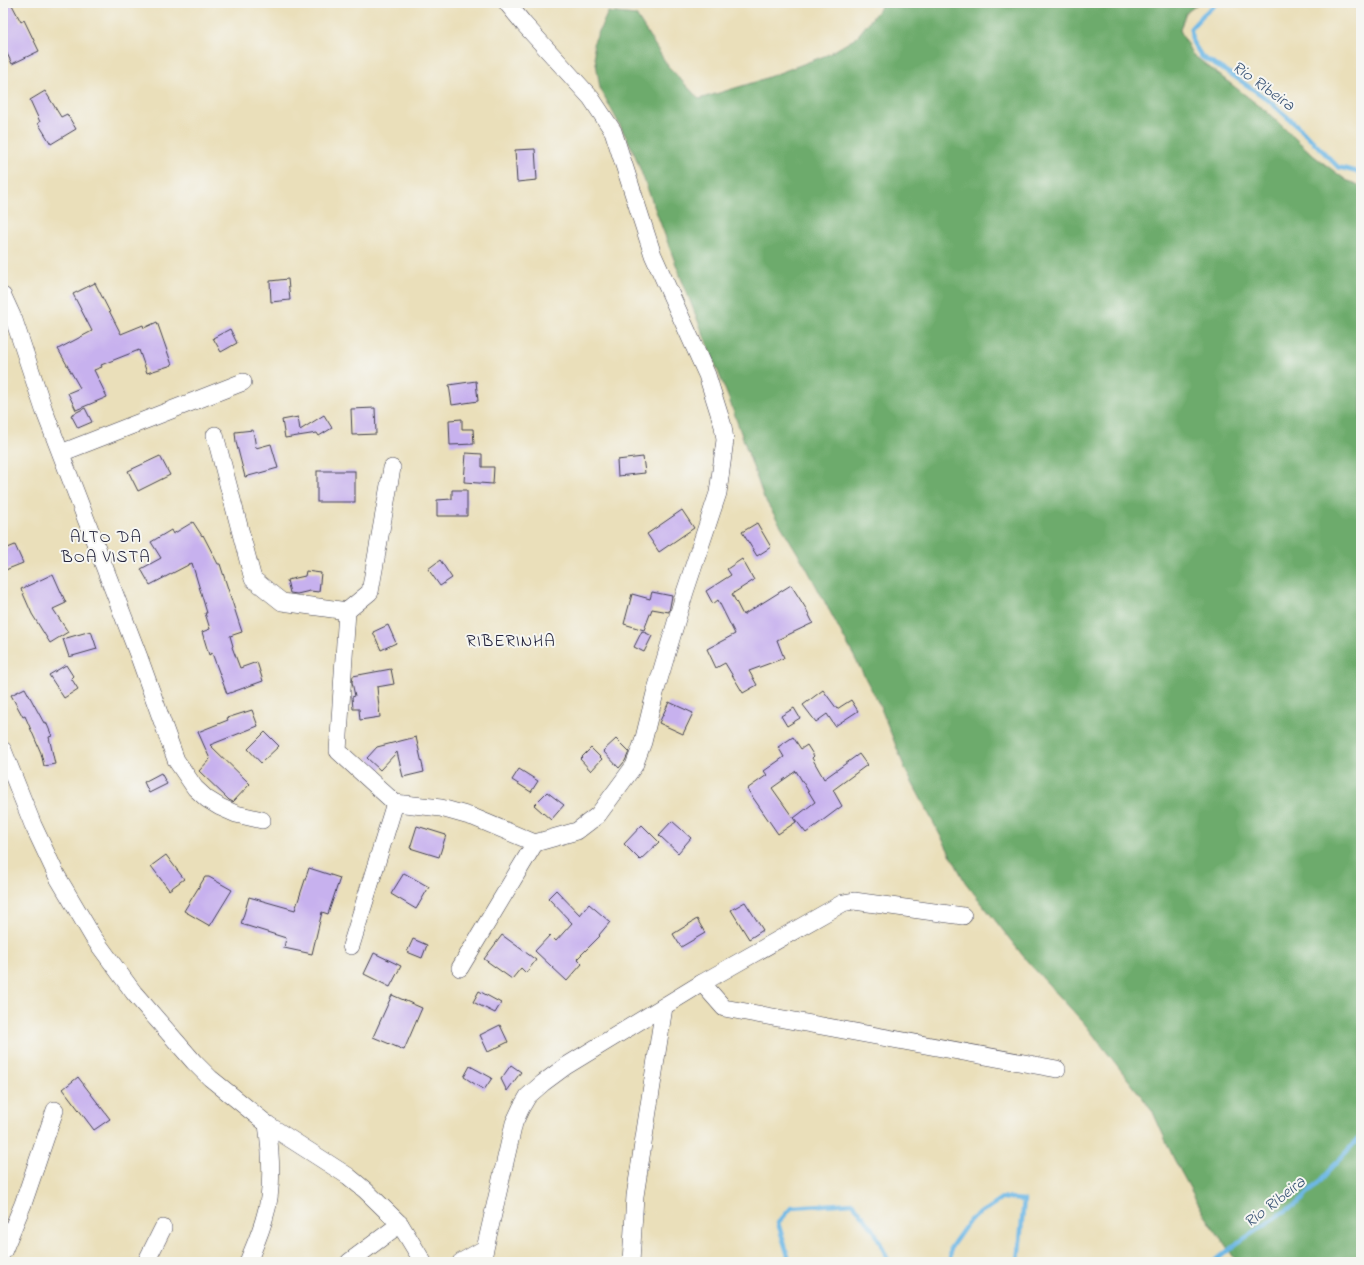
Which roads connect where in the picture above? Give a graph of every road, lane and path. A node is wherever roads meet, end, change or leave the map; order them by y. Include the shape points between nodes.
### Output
1 (507, 3) edge
2 (3, 296) edge
3 (243, 382) dead end
4 (215, 435) dead end
5 (61, 453) junction
6 (392, 468) dead end
7 (347, 611) junction
8 (3, 750) edge
9 (395, 803) junction
10 (262, 820) dead end
11 (535, 842) junction
12 (964, 916) dead end
13 (351, 946) dead end
14 (460, 968) dead end
15 (702, 983) junction
16 (664, 1006) junction
17 (1057, 1069) dead end
18 (56, 1110) dead end
19 (267, 1124) junction
20 (400, 1224) junction
21 (163, 1228) dead end
22 (3, 1252) edge
23 (483, 1256) edge
24 (146, 1262) edge
25 (248, 1262) edge
26 (349, 1262) edge
27 (423, 1262) edge
28 (461, 1262) edge
29 (631, 1262) edge

1 - 11 street via 591,98 613,131 653,255 707,375 725,440 718,493 685,592 634,766 598,816 577,831
2 - 5 street via 14,320
3 - 5 street
4 - 7 street via 253,579 282,602
5 - 10 street via 176,760 195,788 207,799 236,814
6 - 7 street via 370,592
7 - 9 street via 338,751
8 - 19 street via 44,850 92,937 134,993 194,1062
9 - 11 street via 441,808 473,817
9 - 13 street
11 - 14 street
12 - 15 street via 854,901 843,903
15 - 16 street
15 - 17 street via 724,1008
16 - 23 street via 566,1066 528,1096 514,1122
16 - 29 street via 635,1196
18 - 22 street
19 - 20 street via 348,1176
19 - 25 street via 271,1168 266,1215
20 - 26 street
20 - 27 street
21 - 24 street
23 - 28 street

